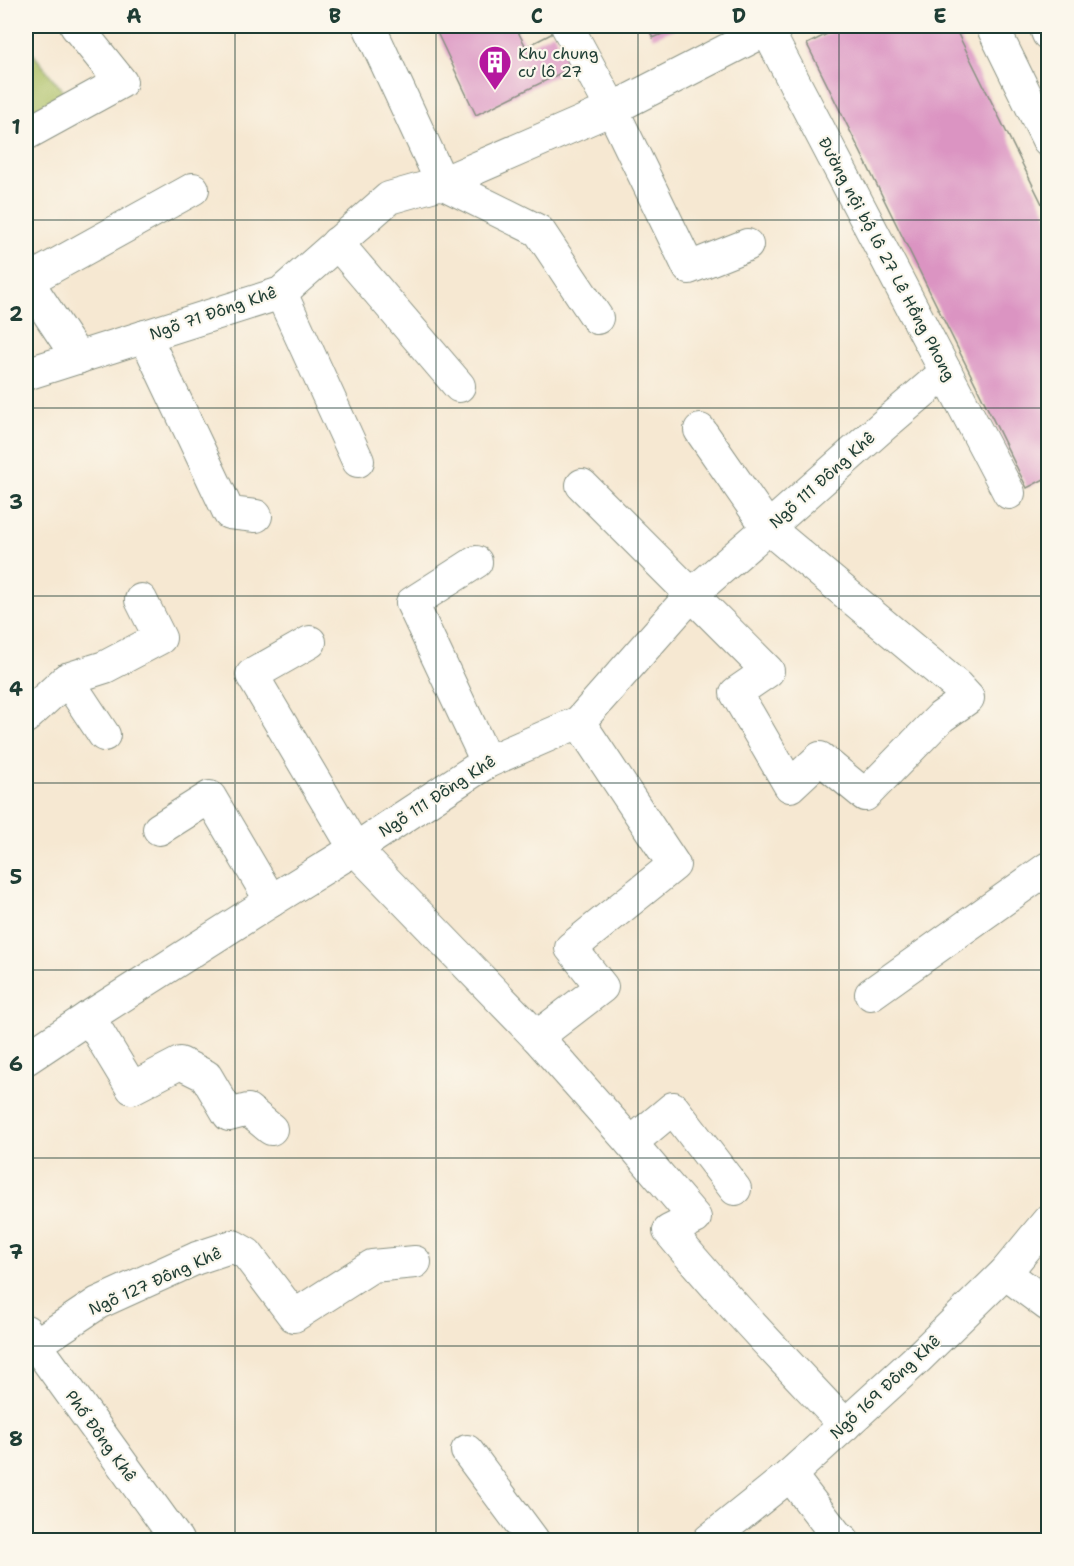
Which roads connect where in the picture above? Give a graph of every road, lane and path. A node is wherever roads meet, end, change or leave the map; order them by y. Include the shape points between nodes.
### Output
1 (76, 26) edge
2 (369, 26) edge
3 (567, 26) edge
4 (992, 26) edge
5 (1045, 26) edge
6 (769, 27) edge
7 (1048, 34) edge
8 (612, 109) junction
9 (26, 134) edge
10 (1048, 140) edge
11 (442, 183) junction
12 (193, 189) dead end
13 (336, 243) junction
14 (747, 245) dead end
15 (281, 292) junction
16 (597, 318) dead end
17 (145, 336) junction
18 (78, 358) junction
19 (946, 372) junction
20 (26, 374) edge
21 (459, 386) dead end
22 (700, 430) dead end
23 (358, 461) dead end
24 (582, 486) dead end
25 (1009, 493) dead end
26 (256, 516) dead end
27 (768, 528) junction
28 (476, 562) dead end
29 (692, 594) junction
30 (141, 600) dead end
31 (310, 642) dead end
32 (67, 679) junction
33 (26, 717) edge
34 (579, 722) junction
35 (104, 735) dead end
36 (487, 762) junction
37 (159, 829) dead end
38 (356, 849) junction
39 (1048, 868) edge
40 (271, 901) junction
41 (871, 994) dead end
42 (89, 1017) junction
43 (537, 1036) junction
44 (26, 1059) edge
45 (271, 1129) dead end
46 (631, 1143) junction
47 (735, 1189) dead end
48 (1048, 1221) edge
49 (415, 1262) dead end
50 (1005, 1273) junction
51 (1048, 1305) edge
52 (30, 1338) edge
53 (845, 1425) junction
54 (466, 1451) dead end
55 (789, 1475) junction
56 (177, 1540) edge
57 (533, 1540) edge
58 (709, 1540) edge
59 (843, 1540) edge

1 - 9 street via 121,82
2 - 11 street
3 - 8 street
4 - 10 street
5 - 7 street
6 - 8 street, Ngõ 71 Đông Khê
6 - 19 street, Đường nội bộ lô 27 Lê Hồng Phong
8 - 11 street, Ngõ 71 Đông Khê
8 - 14 street via 689,268
11 - 13 street, Ngõ 71 Đông Khê via 389,198
11 - 16 street via 539,231
12 - 18 street via 27,280
13 - 15 street, Ngõ 71 Đông Khê
13 - 21 street
15 - 17 street, Ngõ 71 Đông Khê
15 - 23 street
17 - 18 street, Ngõ 71 Đông Khê
17 - 26 street via 229,513
18 - 20 street, Ngõ 71 Đông Khê
19 - 25 street, Đường nội bộ lô 27 Lê Hồng Phong
19 - 27 street, Ngõ 111 Đông Khê
22 - 27 street
24 - 29 street
27 - 29 street, Ngõ 111 Đông Khê
27 - 29 street via 968,698 941,717 865,795 820,758 790,786 736,693 768,671
28 - 36 street via 412,603
29 - 34 street, Ngõ 111 Đông Khê
30 - 32 street via 160,639 105,667
31 - 38 street via 252,675
32 - 33 street
32 - 35 street
34 - 36 street, Ngõ 111 Đông Khê
34 - 43 street via 674,865 571,948 602,987
36 - 38 street, Ngõ 111 Đông Khê
37 - 40 street via 210,797
38 - 40 street, Ngõ 111 Đông Khê
38 - 43 street
39 - 41 street
40 - 42 street, Ngõ 111 Đông Khê
42 - 44 street, Ngõ 111 Đông Khê
42 - 45 street via 132,1089 180,1063 206,1076 230,1115 248,1110
43 - 46 street
46 - 47 street via 673,1108
46 - 53 street via 695,1218 669,1231
48 - 50 street, Ngõ 169 Đông Khê
49 - 52 street, Ngõ 127 Đông Khê via 372,1266 294,1316 247,1254 233,1246 197,1258
50 - 51 street
50 - 53 street, Ngõ 169 Đông Khê
52 - 56 street, Phố Đông Khê
53 - 55 street, Ngõ 169 Đông Khê
54 - 57 street
55 - 58 street, Ngõ 169 Đông Khê
55 - 59 street

